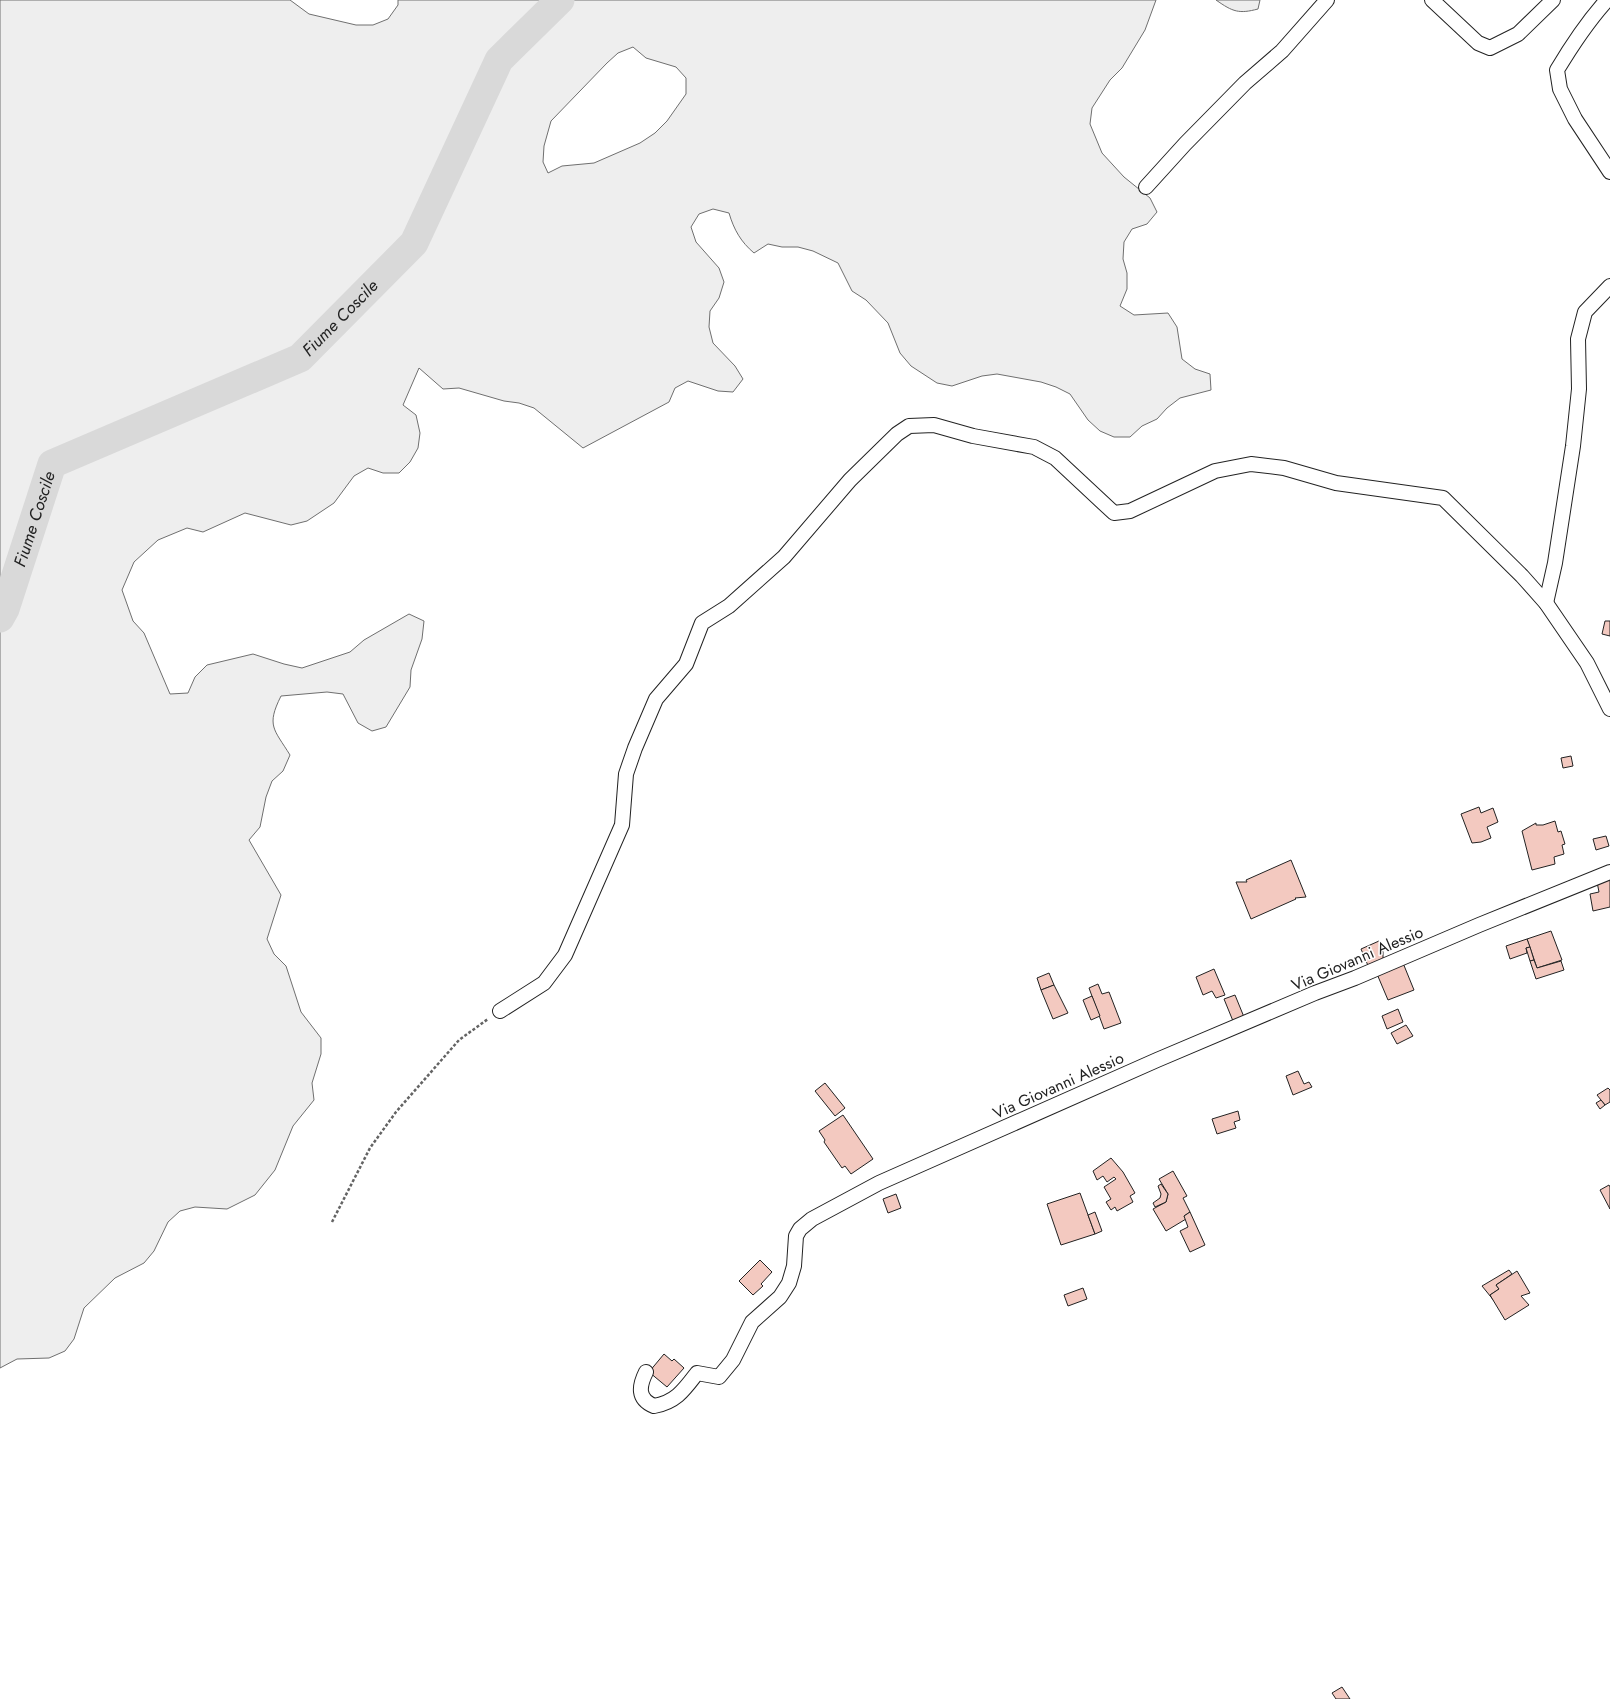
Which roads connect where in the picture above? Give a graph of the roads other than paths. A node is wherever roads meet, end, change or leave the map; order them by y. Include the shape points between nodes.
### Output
1 (1327, 0) edge
2 (1432, 0) edge
3 (1553, 0) edge
4 (1607, 0) edge
5 (1610, 172) edge
6 (1146, 187) dead end
7 (1610, 286) edge
8 (1546, 603) junction
9 (1610, 709) edge
10 (1610, 872) edge
11 (500, 1010) road end
12 (646, 1372) dead end

1 - 6 street via 1282,51 1245,83
2 - 3 street via 1478,43 1490,48 1518,34
4 - 5 street via 1568,50 1557,70 1560,89 1575,119
7 - 8 street via 1585,312 1578,339 1579,389 1573,446
8 - 9 street via 1587,663
8 - 11 street via 1443,498 1336,483 1284,468 1251,464 1215,472 1130,512 1114,513 1055,458 1034,447 973,436 934,425 909,426 897,434 850,480 784,557 729,606 702,623 686,664 656,699 635,748 626,774 622,825 565,955 544,983
10 - 12 street, Via Giovanni Alessio via 1157,1060 879,1183 812,1219 800,1229 796,1236 794,1266 789,1283 780,1297 752,1322 733,1360 719,1377 697,1372 682,1394 654,1406 646,1403 642,1397 641,1382

